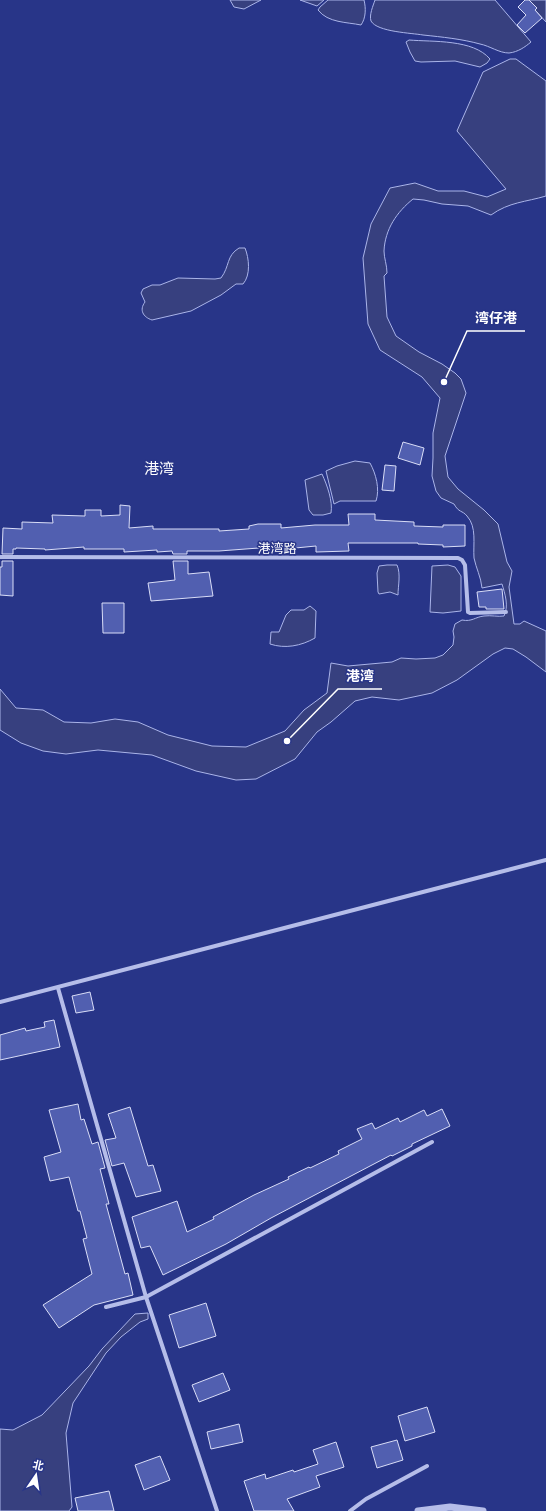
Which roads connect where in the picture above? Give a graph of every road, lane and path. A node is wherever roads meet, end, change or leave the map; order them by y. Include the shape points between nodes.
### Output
1 (0, 557) edge
2 (506, 612) dead end
3 (546, 860) edge
4 (58, 988) junction
5 (0, 1002) edge
6 (432, 1142) dead end
7 (146, 1297) junction
8 (106, 1307) dead end
9 (427, 1466) dead end
10 (217, 1511) edge
11 (350, 1511) edge
12 (418, 1511) edge
13 (482, 1511) edge

1 - 2 street, 港湾路 via 458,558 465,565 468,612
3 - 4 street
4 - 5 street
4 - 7 street
6 - 7 street
7 - 8 street
7 - 10 street
9 - 11 street via 366,1499
12 - 13 street via 450,1507

